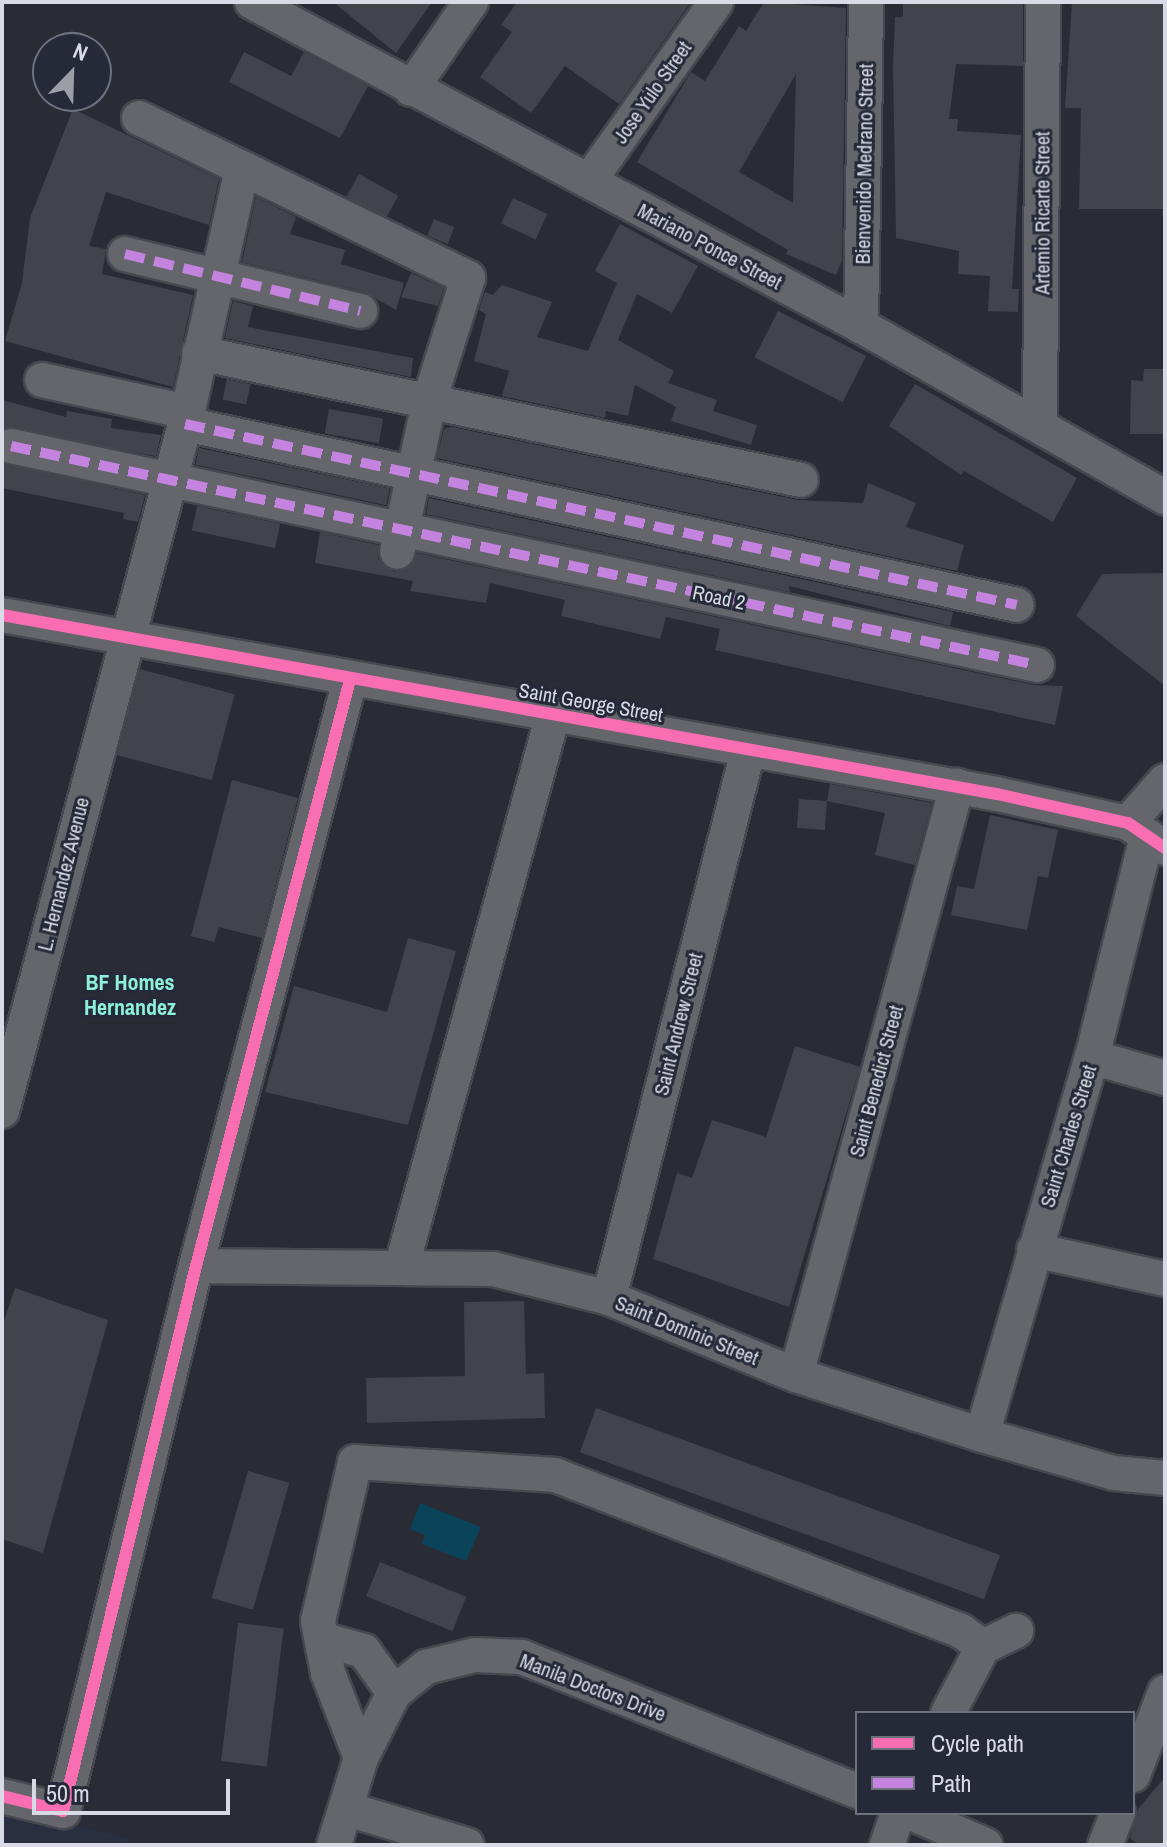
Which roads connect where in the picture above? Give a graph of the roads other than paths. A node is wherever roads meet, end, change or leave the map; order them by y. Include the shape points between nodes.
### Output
1 (252, 2) edge
2 (471, 2) edge
3 (716, 2) edge
4 (866, 2) edge
5 (1043, 2) edge
6 (411, 89) junction
7 (139, 118) dead end
8 (242, 168) junction
9 (589, 181) junction
10 (125, 254) dead end
11 (214, 276) junction
12 (360, 311) dead end
13 (861, 326) junction
14 (199, 353) junction
15 (42, 380) dead end
16 (429, 402) junction
17 (186, 418) junction
18 (1040, 424) junction
19 (11, 446) dead end
20 (412, 469) junction
21 (801, 480) dead end
22 (169, 481) junction
23 (1165, 497) edge
24 (399, 540) junction
25 (1017, 605) dead end
26 (2, 615) edge
27 (124, 638) junction
28 (1037, 665) dead end
29 (350, 680) junction
30 (553, 715) junction
31 (748, 751) junction
32 (1165, 781) edge
33 (957, 786) junction
34 (1147, 836) edge
35 (1092, 1057) junction
36 (1165, 1078) edge
37 (2, 1111) edge
38 (1034, 1250) junction
39 (402, 1265) junction
40 (196, 1266) junction
41 (1165, 1279) edge
42 (609, 1298) junction
43 (796, 1375) junction
44 (982, 1435) junction
45 (1165, 1478) edge
46 (1016, 1631) dead end
47 (324, 1640) junction
48 (983, 1647) junction
49 (1165, 1692) edge
50 (394, 1693) junction
51 (949, 1711) edge
52 (1159, 1731) edge
53 (361, 1758) junction
54 (1135, 1772) edge
55 (855, 1790) edge
56 (2, 1796) edge
57 (347, 1809) junction
58 (897, 1815) edge
59 (916, 1815) edge
60 (1117, 1815) edge
61 (334, 1845) edge
62 (467, 1845) edge
63 (887, 1845) edge
64 (985, 1845) edge
65 (1105, 1845) edge

1 - 6 street, Mariano Ponce Street
2 - 6 street
3 - 9 street, Jose Yulo Street
4 - 13 street, Bienvenido Medrano Street
5 - 18 street, Artemio Ricarte Street
6 - 9 street, Mariano Ponce Street
7 - 8 street
8 - 11 street, L. Hernandez Avenue
8 - 16 street via 468,278
9 - 13 street, Mariano Ponce Street
10 - 11 street
11 - 12 street
11 - 14 street, L. Hernandez Avenue
13 - 18 street, Mariano Ponce Street
14 - 16 street
14 - 17 street, L. Hernandez Avenue
15 - 17 street
16 - 20 street
16 - 21 street
17 - 20 street
17 - 22 street, L. Hernandez Avenue
18 - 23 street, Mariano Ponce Street
19 - 22 street, Road 2
20 - 24 street
20 - 25 street
22 - 24 street, Road 2
22 - 27 street, L. Hernandez Avenue
24 - 28 street, Road 2
26 - 27 street, Saint George Street
27 - 29 street, Saint George Street
27 - 37 street, L. Hernandez Avenue
29 - 30 street, Saint George Street
29 - 40 street
30 - 31 street, Saint George Street
30 - 39 street
31 - 33 street, Saint George Street
31 - 42 street, Saint Andrew Street
32 - 34 street
33 - 34 street, Saint George Street
33 - 43 street, Saint Benedict Street
34 - 35 street, Saint Charles Street
35 - 36 street
35 - 38 street, Saint Charles Street
38 - 41 street
38 - 44 street, Saint Charles Street
39 - 40 street, Saint Dominic Street
39 - 42 street, Saint Dominic Street via 493,1269
40 - 56 street via 63,1811
42 - 43 street, Saint Dominic Street
43 - 44 street, Saint Dominic Street
44 - 45 street, Saint Dominic Street via 1114,1473
46 - 48 street
47 - 48 street via 318,1621 347,1454 555,1475 961,1631
47 - 50 street via 364,1651
47 - 53 street via 328,1673
48 - 51 street
49 - 52 street
50 - 53 street, Manila Doctors Drive
50 - 55 street, Manila Doctors Drive via 426,1667 475,1655 522,1657
52 - 54 street
53 - 57 street, Manila Doctors Drive
57 - 61 street, Manila Doctors Drive
57 - 62 street
58 - 63 street
59 - 64 street
60 - 65 street

